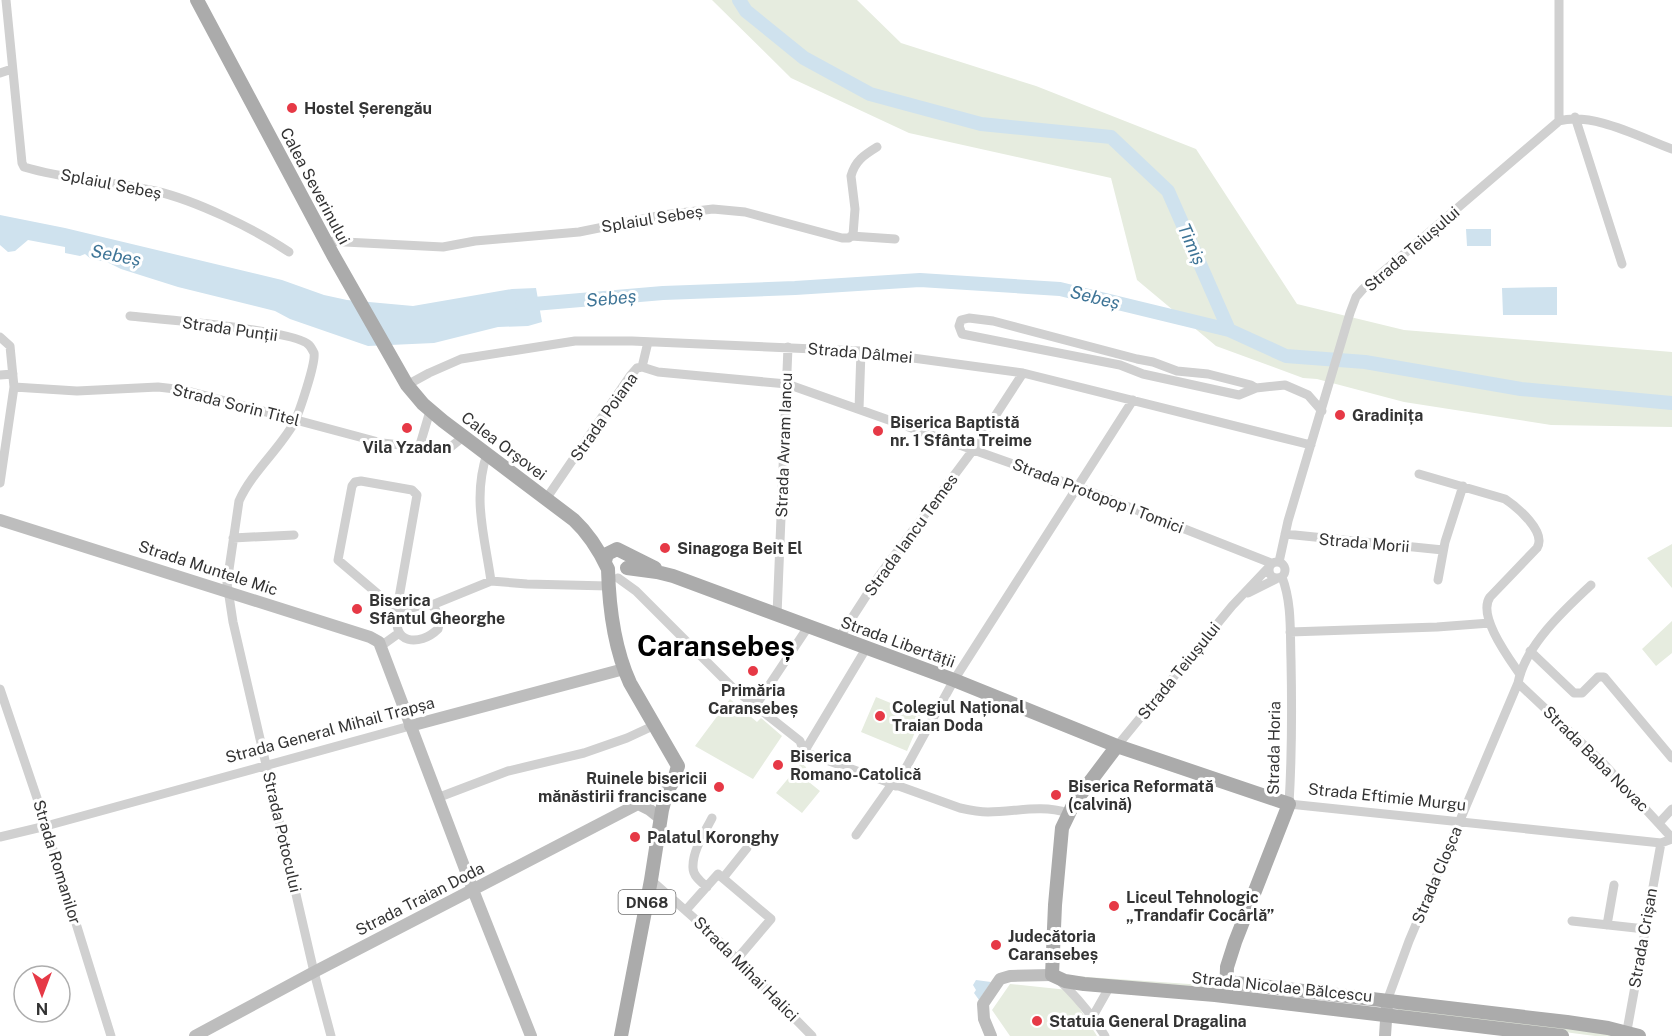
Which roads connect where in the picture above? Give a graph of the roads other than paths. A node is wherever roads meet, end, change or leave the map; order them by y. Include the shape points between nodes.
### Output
1 (6, 0) edge
2 (197, 0) edge
3 (1559, 0) edge
4 (12, 69) junction
5 (0, 73) edge
6 (1575, 117) junction
7 (1559, 121) junction
8 (877, 147) dead end
9 (1672, 149) edge
10 (851, 236) junction
11 (895, 239) dead end
12 (325, 241) junction
13 (347, 244) junction
14 (289, 252) dead end
15 (335, 259) junction
16 (1622, 264) dead end
17 (130, 316) dead end
18 (0, 337) edge
19 (648, 342) junction
20 (788, 347) junction
21 (861, 351) junction
22 (642, 367) junction
23 (1023, 373) junction
24 (13, 374) junction
25 (0, 375) edge
26 (405, 381) junction
27 (787, 384) junction
28 (14, 387) junction
29 (1256, 388) junction
30 (1133, 400) junction
31 (859, 409) junction
32 (430, 411) junction
33 (1322, 411) junction
34 (296, 420) junction
35 (463, 436) junction
36 (1311, 445) junction
37 (419, 448) junction
38 (973, 450) junction
39 (488, 454) junction
40 (1419, 474) dead end
41 (0, 483) edge
42 (1463, 486) junction
43 (1078, 487) junction
44 (546, 499) junction
45 (0, 520) edge
46 (585, 530) junction
47 (1285, 534) junction
48 (294, 535) dead end
49 (232, 538) junction
50 (1443, 550) junction
51 (622, 551) junction
52 (1273, 565) junction
53 (664, 573) junction
54 (614, 575) junction
55 (1279, 578) junction
56 (1438, 580) dead end
57 (491, 581) junction
58 (1591, 585) dead end
59 (228, 592) junction
60 (1241, 597) junction
61 (432, 605) junction
62 (398, 610) junction
63 (777, 615) junction
64 (1490, 623) junction
65 (808, 627) junction
66 (1290, 632) junction
67 (399, 633) junction
68 (839, 638) junction
69 (381, 646) junction
70 (867, 647) junction
71 (1530, 651) junction
72 (624, 669) junction
73 (1520, 673) junction
74 (954, 680) junction
75 (1518, 683) junction
76 (0, 689) edge
77 (756, 705) junction
78 (655, 725) junction
79 (410, 726) junction
80 (1118, 746) junction
81 (804, 752) junction
82 (1672, 758) edge
83 (267, 764) junction
84 (894, 785) junction
85 (437, 798) junction
86 (1289, 804) junction
87 (1672, 809) edge
88 (1068, 813) junction
89 (660, 818) junction
90 (712, 818) dead end
91 (1460, 820) junction
92 (1659, 823) junction
93 (46, 826) junction
94 (856, 835) dead end
95 (0, 837) edge
96 (1672, 838) edge
97 (1661, 843) junction
98 (747, 848) dead end
99 (721, 876) junction
100 (651, 880) junction
101 (1614, 885) dead end
102 (707, 887) junction
103 (472, 890) junction
104 (686, 910) junction
105 (1572, 921) dead end
106 (1607, 925) junction
107 (1645, 929) junction
108 (737, 959) junction
109 (314, 972) junction
110 (1052, 975) junction
111 (1228, 982) junction
112 (1110, 986) junction
113 (1226, 996) junction
114 (1386, 1008) junction
115 (1093, 1016) junction
116 (1630, 1035) edge
117 (111, 1036) edge
118 (195, 1036) edge
119 (331, 1036) edge
120 (531, 1036) edge
121 (621, 1036) edge
122 (812, 1036) edge
123 (991, 1036) edge
124 (1105, 1036) edge
125 (1384, 1036) edge
126 (1562, 1036) edge

1 - 4 street
2 - 12 main road, Calea Severinului
3 - 7 street
4 - 5 street
4 - 14 street, Splaiul Sebeș via 24,167 158,191 257,233
6 - 7 street, Strada Teiușului
6 - 9 street, Strada Teiușului
6 - 16 street
7 - 33 street, Strada Teiușului via 1356,297
8 - 10 street via 857,161 853,169 855,222
10 - 11 street, Splaiul Sebeș
10 - 13 street, Splaiul Sebeș via 842,238 745,212 713,209 579,232 443,247
12 - 13 street, Splaiul Sebeș
12 - 15 main road, Calea Severinului
13 - 15 street
15 - 26 main road, Calea Severinului
17 - 34 street, Strada Punții via 273,332 308,343 314,360
18 - 24 street via 10,346
19 - 20 street, Strada Dâlmei
19 - 22 street
19 - 26 street, Strada Dâlmei via 575,341 478,355
20 - 21 street, Strada Dâlmei
20 - 27 street, Strada Avram Iancu
21 - 23 street, Strada Dâlmei
21 - 31 street
22 - 27 street, Strada Protopop I Tomici via 658,372
22 - 44 street, Strada Poiana via 630,376
23 - 30 street, Strada Dâlmei
23 - 38 street, Strada Iancu Temes
24 - 25 street
24 - 28 street
26 - 32 main road, Calea Orșovei
27 - 31 street, Strada Protopop I Tomici
27 - 63 street, Strada Avram Iancu
28 - 34 street, Strada Sorin Titel via 77,391 158,387 194,392
28 - 41 street
29 - 29 street via 1239,395 1143,374 1120,364 962,334 959,326 961,320 969,318 993,321 1177,371 1208,374
29 - 33 street via 1285,386 1308,395
30 - 36 street, Strada Dâlmei
30 - 43 street
31 - 38 street, Strada Protopop I Tomici
32 - 35 main road, Calea Orșovei
32 - 37 street
33 - 36 street, Strada Teiușului
34 - 37 street, Strada Sorin Titel via 382,443
34 - 49 street, Strada Punții via 244,490
35 - 37 street, Strada Sorin Titel via 447,450
35 - 39 main road, Calea Orșovei
36 - 47 street, Strada Teiușului
38 - 43 street, Strada Protopop I Tomici
38 - 68 street, Strada Iancu Temes via 879,576
39 - 44 main road, Calea Orșovei
39 - 57 street via 479,494
40 - 42 street
42 - 50 street
42 - 64 street via 1510,502 1540,536 1537,548 1488,600
43 - 52 street, Strada Protopop I Tomici
43 - 74 street
44 - 46 main road, Calea Orșovei
45 - 59 main road, Strada Muntele Mic
46 - 51 main road, Calea Orșovei
46 - 54 main road, Calea Orșovei
47 - 50 street, Strada Morii
47 - 52 street, Strada Teiușului
48 - 49 street
49 - 59 street, Strada Punții
50 - 56 street
51 - 53 main road, Strada Libertății
51 - 54 main road, DN68 via 630,561
51 - 54 main road via 607,554
52 - 55 street via 1270,575
52 - 55 street, Strada Horia via 1283,565 1285,570
52 - 60 street, Strada Teiușului
53 - 54 main road, Strada Libertății
53 - 63 main road, Strada Libertății
54 - 57 street via 527,584
54 - 72 main road, DN68
54 - 77 street via 636,591 733,688
55 - 60 street, Strada Teiușului
55 - 66 street, Strada Horia via 1288,597
57 - 61 street
58 - 71 street
59 - 69 main road, Strada Muntele Mic via 370,637
59 - 83 street, Strada Potocului
60 - 80 street, Strada Teiușului
61 - 62 street
61 - 67 street via 439,619 434,633 409,640
62 - 62 street via 338,560 352,486 361,480 412,490 417,495
62 - 67 street
63 - 65 main road, Strada Libertății
64 - 66 street
64 - 73 street
65 - 68 main road, Strada Libertății
65 - 77 street
66 - 86 street, Strada Horia via 1293,739
67 - 69 street
68 - 70 main road, Strada Libertății
69 - 79 main road
70 - 74 main road, Strada Libertății
70 - 81 street
71 - 73 street
71 - 82 street via 1574,693 1582,693 1598,677 1604,677
72 - 78 main road, DN68
72 - 79 main road, Strada General Mihail Trapșa
73 - 75 street
74 - 80 main road, Strada Libertății
74 - 84 street
75 - 91 street, Strada Cloșca
75 - 92 street, Strada Baba Novac via 1603,763
76 - 93 street, Strada Romanilor
77 - 81 street via 800,741
78 - 85 street via 584,753 508,771
78 - 89 main road, DN68 via 678,770
79 - 83 street, Strada General Mihail Trapșa
79 - 85 main road
80 - 86 main road, Strada Eftimie Murgu
80 - 88 main road
81 - 84 street
83 - 93 street, Strada General Mihail Trapșa
83 - 109 street, Strada Potocului
84 - 88 street via 975,811 1035,807
84 - 94 street
85 - 103 main road
86 - 91 street, Strada Eftimie Murgu
86 - 111 main road, Strada Horia via 1235,942 1227,967
87 - 92 street
88 - 110 main road via 1060,833
89 - 100 main road, DN68
89 - 103 main road, Strada Traian Doda via 638,804
90 - 102 street via 692,867
91 - 97 street, Strada Eftimie Murgu
91 - 114 street, Strada Cloșca via 1409,941
92 - 96 street, Strada Baba Novac
93 - 95 street, Strada General Mihail Trapșa
93 - 117 street, Strada Romanilor
96 - 97 street, Strada Baba Novac
97 - 107 street, Strada Crișan
98 - 99 street
99 - 102 street
99 - 108 street via 771,919
100 - 104 street, Strada Mihai Halici
100 - 121 main road, DN68
101 - 106 street
102 - 104 street
103 - 109 main road, Strada Traian Doda
103 - 120 main road
104 - 108 street, Strada Mihai Halici
105 - 106 street
106 - 107 street
107 - 116 street, Strada Crișan
108 - 122 street, Strada Mihai Halici
109 - 118 main road, Strada Traian Doda
109 - 119 street, Strada Potocului
110 - 112 main road, Strada Nicolae Bălcescu via 1074,983
110 - 115 street
110 - 123 main road, Strada Nicolae Bălcescu via 1000,979 983,1004
111 - 113 main road, Strada Horia
111 - 114 main road, Strada Nicolae Bălcescu
112 - 113 main road, Strada Nicolae Bălcescu
112 - 115 street
113 - 114 main road, Strada Nicolae Bălcescu
114 - 116 main road, Strada Nicolae Bălcescu via 1567,1022
114 - 125 main road
114 - 126 main road, Strada Nicolae Bălcescu
115 - 124 street

